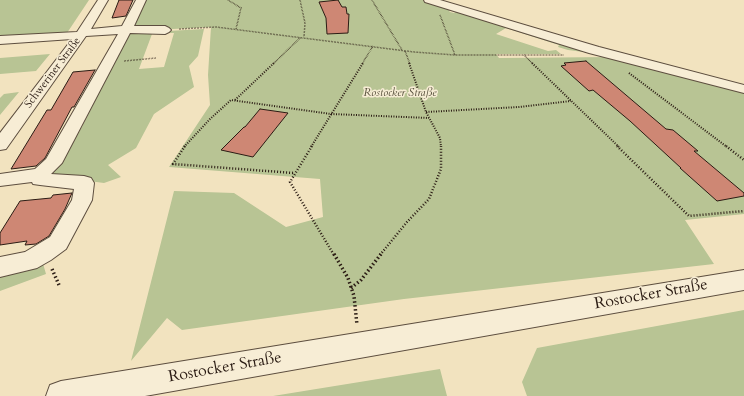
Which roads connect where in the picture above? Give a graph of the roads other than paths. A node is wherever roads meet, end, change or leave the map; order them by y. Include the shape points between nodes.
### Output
1 (103, 0) edge
2 (141, 0) edge
3 (430, 0) edge
4 (126, 29) junction
5 (165, 30) road end
6 (82, 34) junction
7 (0, 40) edge
8 (744, 89) edge
9 (0, 145) edge
10 (40, 174) junction
11 (0, 180) edge
12 (0, 266) edge
13 (744, 280) edge
14 (61, 396) edge

1 - 6 street, Schweriner Straße
2 - 4 street
3 - 8 street via 594,50
4 - 5 street
4 - 6 street
4 - 10 street via 53,162
6 - 7 street
6 - 9 street, Schweriner Straße
10 - 11 street
10 - 12 street via 40,179 84,183 82,200 58,243 29,260
13 - 14 street, Rostocker Straße

